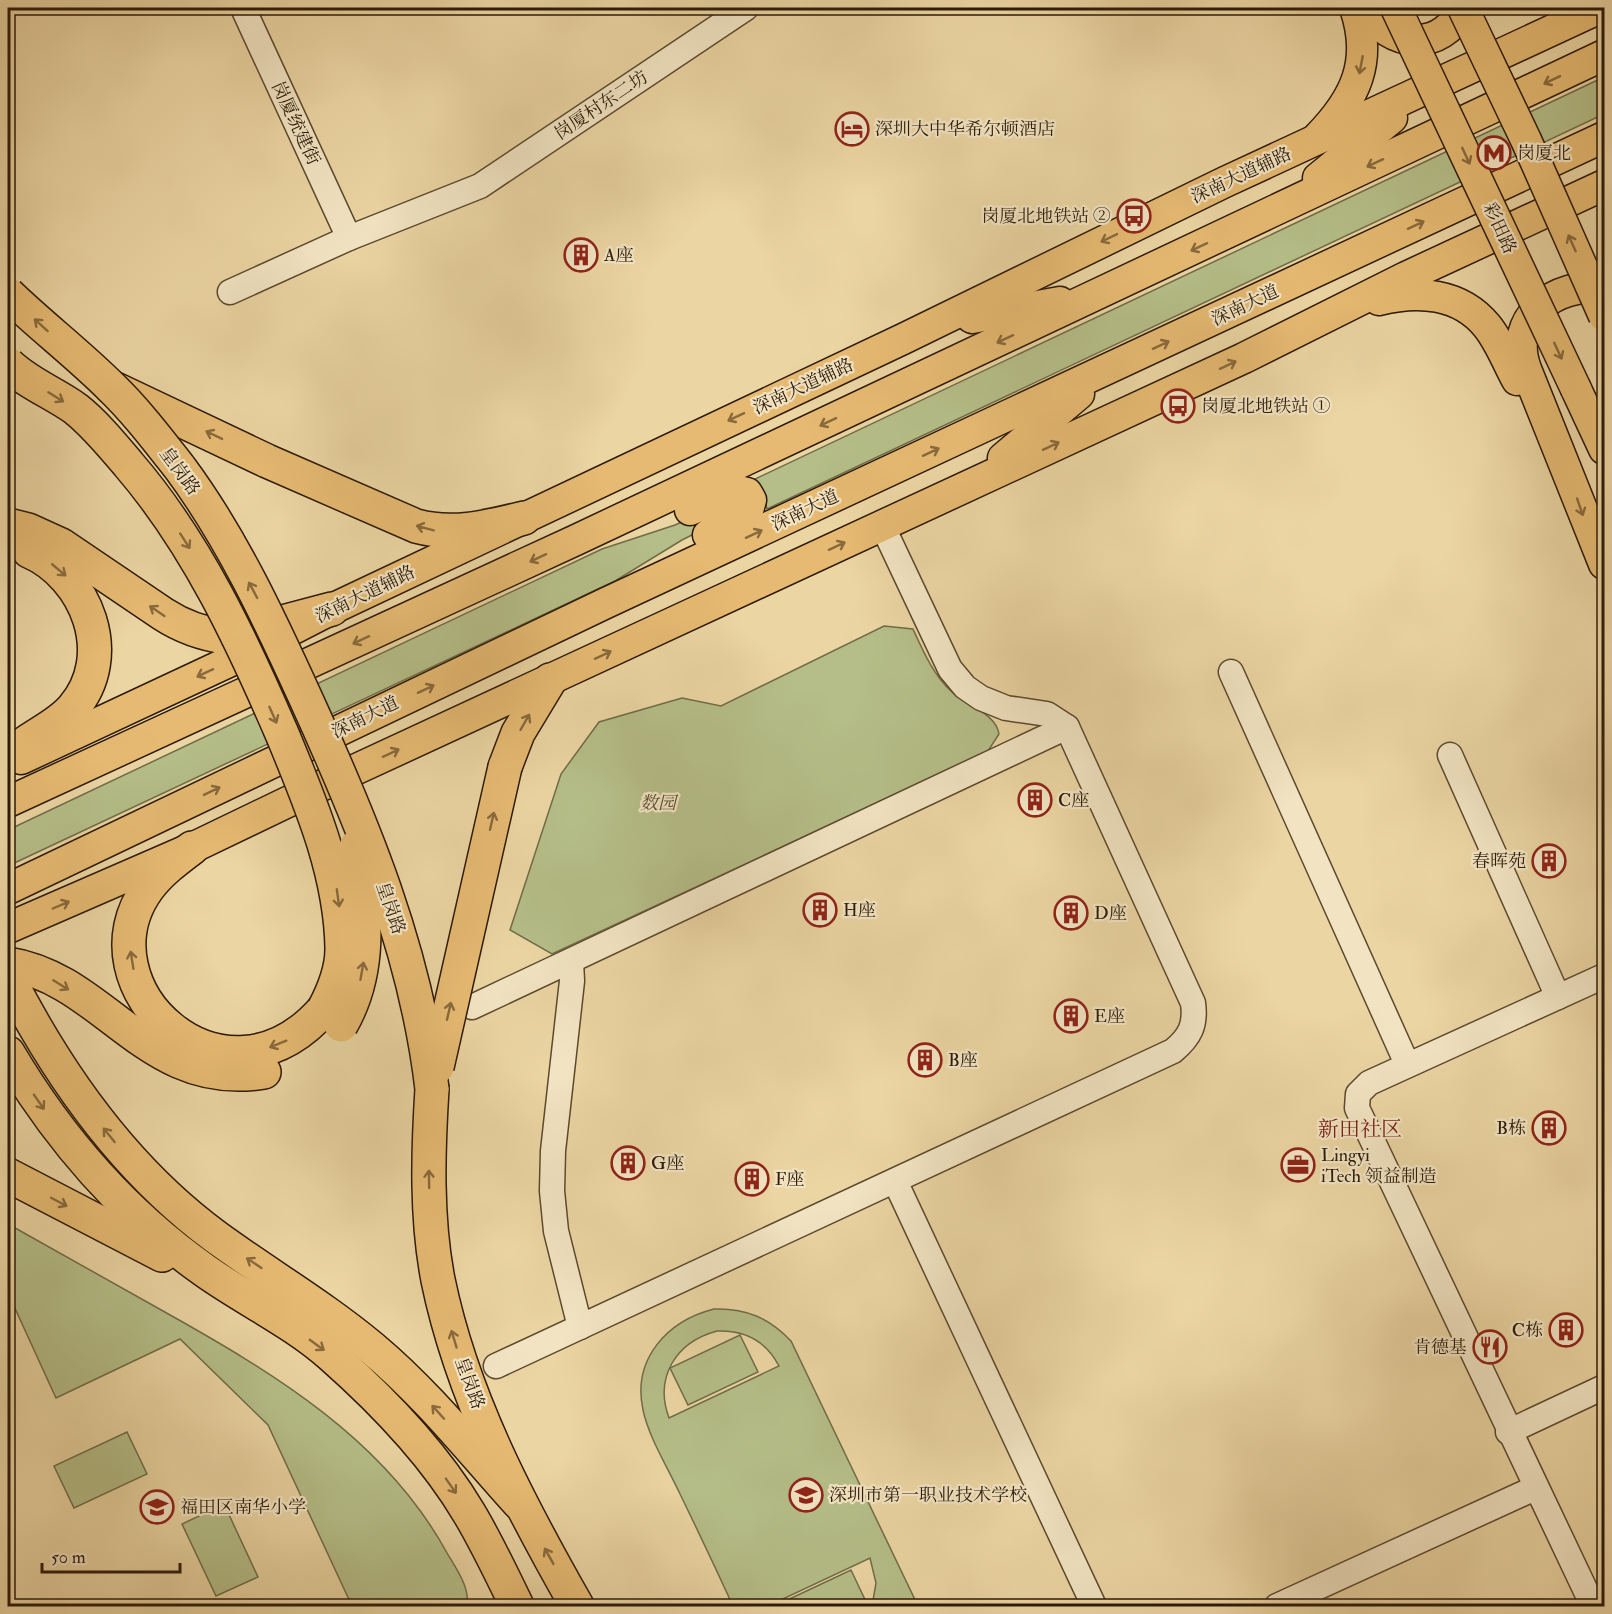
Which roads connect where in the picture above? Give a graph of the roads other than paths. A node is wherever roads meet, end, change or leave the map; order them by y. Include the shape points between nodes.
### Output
1 (243, 8) edge
2 (746, 8) edge
3 (1355, 8) edge
4 (1364, 8) edge
5 (1396, 8) edge
6 (1463, 8) edge
7 (1600, 8) edge
8 (1605, 55) edge
9 (1422, 93) junction
10 (1605, 137) edge
11 (1314, 141) junction
12 (1605, 185) edge
13 (1270, 213) junction
14 (349, 238) junction
15 (1470, 246) junction
16 (1325, 268) junction
17 (1605, 288) edge
18 (230, 292) dead end
19 (8, 294) edge
20 (1096, 296) junction
21 (1605, 316) edge
22 (1322, 319) junction
23 (903, 339) junction
24 (8, 364) edge
25 (1108, 369) junction
26 (111, 387) junction
27 (1605, 449) edge
28 (1559, 452) junction
29 (979, 480) junction
30 (524, 518) junction
31 (8, 525) edge
32 (882, 525) junction
33 (576, 540) junction
34 (8, 544) edge
35 (1605, 564) edge
36 (606, 603) junction
37 (332, 609) junction
38 (1231, 672) dead end
39 (550, 680) junction
40 (1067, 727) junction
41 (1450, 755) dead end
42 (8, 757) edge
43 (8, 765) edge
44 (349, 784) junction
45 (8, 802) edge
46 (192, 848) junction
47 (56, 866) junction
48 (8, 888) edge
49 (8, 928) edge
50 (571, 962) junction
51 (8, 964) edge
52 (1605, 976) edge
53 (8, 977) edge
54 (1557, 997) junction
55 (472, 1007) dead end
56 (332, 1017) junction
57 (8, 1053) edge
58 (1407, 1064) junction
59 (432, 1089) junction
60 (8, 1175) edge
61 (895, 1180) junction
62 (206, 1271) junction
63 (580, 1327) junction
64 (496, 1366) dead end
65 (1605, 1387) edge
66 (1508, 1432) junction
67 (1535, 1488) junction
68 (519, 1503) junction
69 (1596, 1603) edge
70 (516, 1606) edge
71 (577, 1606) edge
72 (1094, 1606) edge
73 (1277, 1606) edge

1 - 14 street, 岗厦统建街
2 - 14 street, 岗厦村东二坊 via 480,186
3 -> 11 main road via 1364,42 1359,75 1352,93
4 - 6 main road via 1382,28 1402,38 1422,41 1457,21
5 -> 27 main road, 彩田路, bridge
21 -> 6 main road, bridge
7 - 9 main road, 深南大道辅路
8 -> 13 main road
9 - 11 main road, 深南大道辅路
9 - 13 main road
16 -> 10 main road, 深南大道
11 -> 23 main road, 深南大道辅路
12 - 15 main road
13 -> 20 main road
14 - 18 street, 岗厦村东二坊
15 - 16 main road via 1424,248
15 - 22 main road
25 -> 16 main road, 深南大道
17 - 28 main road via 1587,288 1556,297 1532,313 1521,336 1521,356
26 -> 19 highway, 皇岗路, bridge
20 - 23 main road via 1006,310
20 -> 33 main road
22 - 28 main road via 1393,297 1421,293 1455,301 1488,327
29 -> 22 main road
23 -> 30 main road, 深南大道辅路
24 -> 56 highway, bridge via 76,410 128,464 190,549 236,634 303,787 336,887 342,951
25 - 29 main road
36 -> 25 main road, 深南大道
30 -> 26 highway via 476,530 434,531 416,526
44 -> 26 highway, 皇岗路, bridge via 222,532 180,468
28 -> 35 main road
29 - 32 main road
30 - 37 main road, 深南大道辅路
37 -> 31 highway via 226,637 210,635 171,619 46,536
39 -> 32 main road
32 - 40 street via 950,669 965,687 1006,708 1047,714
33 - 36 main road via 650,525 735,490 747,493 751,500 747,514 664,559
33 -> 45 main road
34 -> 42 highway via 36,554 66,576 80,595 94,635 92,675 84,694 55,726
47 -> 36 main road, 深南大道
37 -> 43 main road, 深南大道辅路
38 - 58 street
44 -> 39 main road
59 -> 39 highway, bridge via 505,767 518,734
40 - 50 street
40 - 61 street via 1193,1003 1191,1033 1173,1051
41 - 54 street
44 - 46 main road
44 - 47 main road
56 -> 44 highway, bridge via 357,992 364,947
44 - 59 highway, 皇岗路, bridge via 401,938 422,1019
49 -> 46 main road
56 -> 46 highway via 262,1050 242,1053 189,1041 163,1022 142,993 135,974 131,930 147,889 171,863
47 - 48 main road, 深南大道
50 - 55 street
50 - 63 street via 552,1191 561,1254
51 -> 56 highway via 59,983 179,1063 220,1075 262,1072 295,1061 319,1046
52 - 54 street
68 -> 53 highway via 404,1377 341,1323 184,1212 139,1169 67,1079
54 - 58 street
57 -> 62 highway via 51,1120 98,1178 142,1223
58 - 66 street via 1369,1083 1358,1094 1357,1108
68 -> 59 highway, 皇岗路 via 473,1395 438,1279 428,1154
60 -> 62 highway via 116,1233
61 - 63 street
61 - 72 street
62 -> 70 highway via 330,1354 404,1427 469,1513
63 - 64 street
65 - 66 street
66 - 67 street
67 - 69 street
67 - 73 street
71 -> 68 highway, 皇岗路

